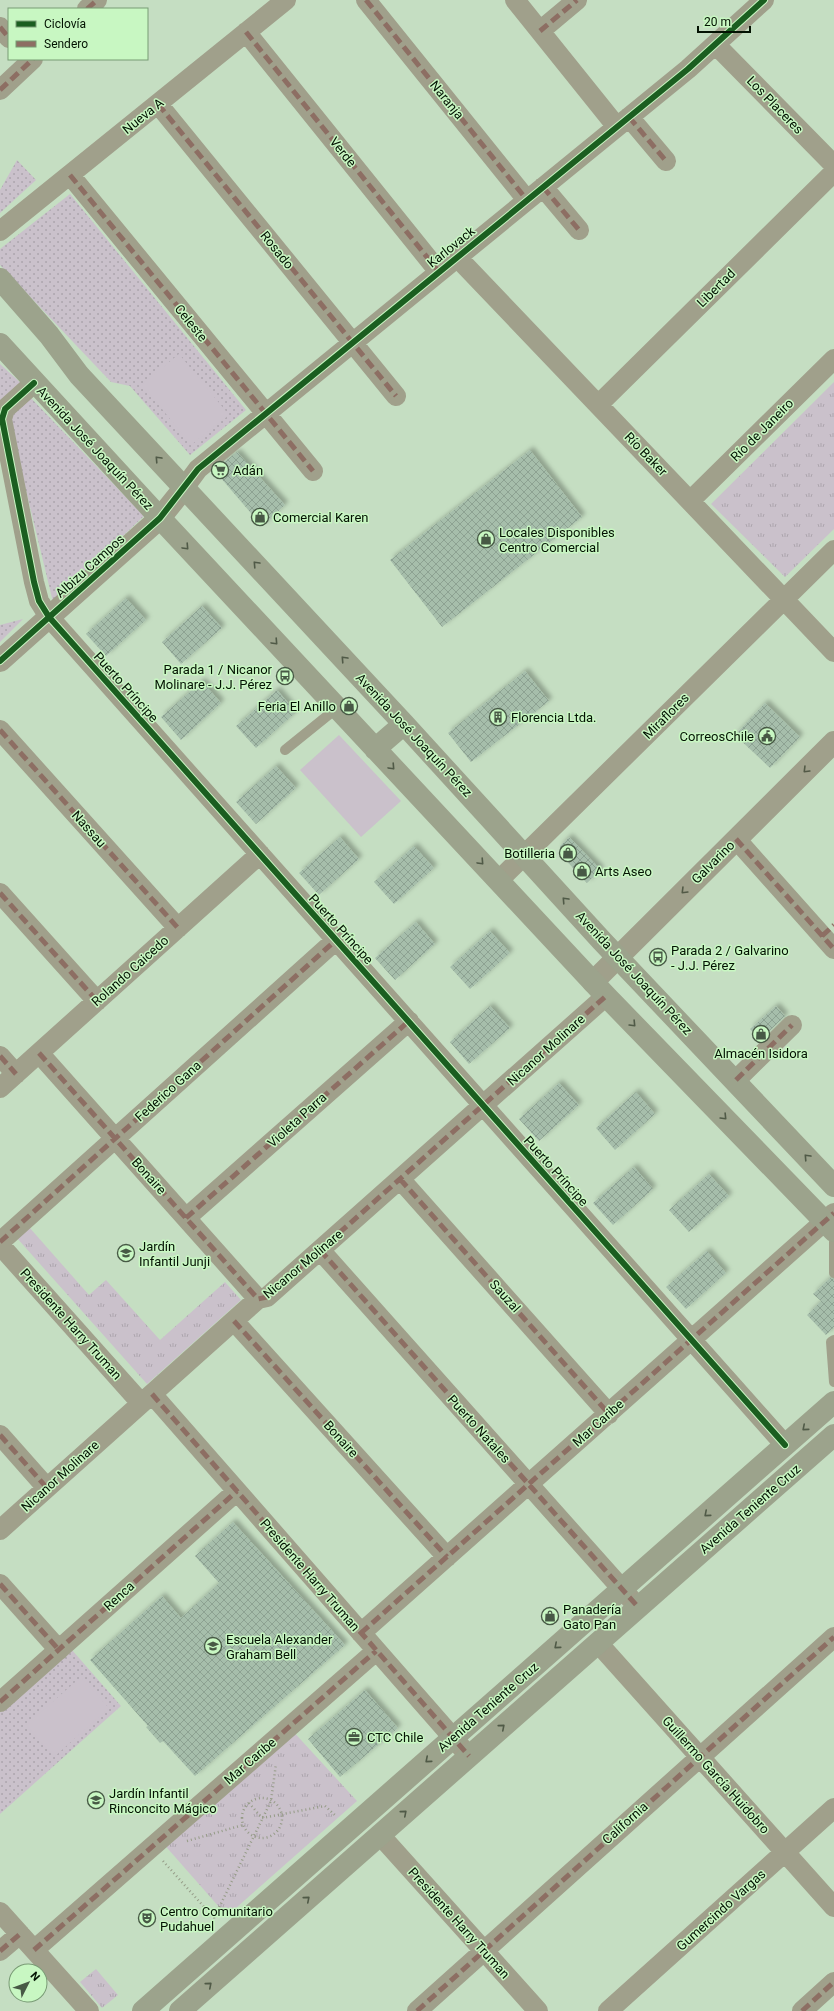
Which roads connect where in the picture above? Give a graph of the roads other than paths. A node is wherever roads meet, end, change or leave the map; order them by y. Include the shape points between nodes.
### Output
1 (97, 0) edge
2 (286, 0) edge
3 (366, 0) edge
4 (515, 0) edge
5 (577, 0) edge
6 (764, 0) edge
7 (88, 8) edge
8 (0, 27) edge
9 (540, 31) junction
10 (246, 32) junction
11 (8, 37) edge
12 (716, 45) junction
13 (30, 60) edge
14 (0, 90) edge
15 (158, 104) junction
16 (623, 122) junction
17 (666, 162) dead end
18 (834, 165) edge
19 (834, 172) edge
20 (70, 175) junction
21 (543, 187) junction
22 (527, 200) junction
23 (578, 230) dead end
24 (0, 231) edge
25 (457, 257) junction
26 (439, 272) junction
27 (0, 280) edge
28 (0, 301) edge
29 (352, 342) junction
30 (0, 344) edge
31 (834, 359) edge
32 (74, 370) junction
33 (34, 382) junction
34 (396, 396) dead end
35 (598, 405) junction
36 (266, 413) junction
37 (313, 471) dead end
38 (184, 488) junction
39 (690, 501) junction
40 (160, 518) junction
41 (834, 550) edge
42 (784, 600) junction
43 (49, 617) junction
44 (834, 652) edge
45 (0, 662) edge
46 (337, 708) junction
47 (404, 724) junction
48 (0, 730) edge
49 (834, 742) edge
50 (375, 749) junction
51 (285, 750) dead end
52 (736, 839) junction
53 (260, 854) junction
54 (525, 857) junction
55 (498, 881) junction
56 (0, 893) edge
57 (178, 928) junction
58 (830, 936) edge
59 (336, 940) junction
60 (618, 958) junction
61 (599, 989) junction
62 (97, 1001) junction
63 (408, 1021) junction
64 (792, 1025) dead end
65 (40, 1053) junction
66 (0, 1056) edge
67 (16, 1074) junction
68 (736, 1080) junction
69 (0, 1088) edge
70 (483, 1105) junction
71 (115, 1138) junction
72 (400, 1179) junction
73 (834, 1186) edge
74 (186, 1218) junction
75 (831, 1222) edge
76 (834, 1242) edge
77 (0, 1244) edge
78 (320, 1250) junction
79 (834, 1274) edge
80 (258, 1299) junction
81 (234, 1321) junction
82 (692, 1340) junction
83 (834, 1340) edge
84 (834, 1382) edge
85 (147, 1398) junction
86 (834, 1402) edge
87 (609, 1414) junction
88 (0, 1435) edge
89 (834, 1435) edge
90 (785, 1445) junction
91 (529, 1485) junction
92 (47, 1488) junction
93 (237, 1491) junction
94 (0, 1530) edge
95 (447, 1557) junction
96 (0, 1584) edge
97 (622, 1589) junction
98 (638, 1607) junction
99 (361, 1633) junction
100 (834, 1637) edge
101 (598, 1642) junction
102 (59, 1650) junction
103 (376, 1650) junction
104 (0, 1702) edge
105 (453, 1738) junction
106 (469, 1756) junction
107 (699, 1756) junction
108 (834, 1808) edge
109 (380, 1835) junction
110 (785, 1852) junction
111 (834, 1907) edge
112 (0, 1912) edge
113 (20, 1934) junction
114 (34, 1950) junction
115 (0, 1951) edge
116 (484, 1951) junction
117 (834, 1982) edge
118 (89, 2011) edge
119 (143, 2011) edge
120 (180, 2011) edge
121 (417, 2011) edge
122 (538, 2011) edge
123 (608, 2011) edge
124 (802, 2011) edge

1 - 7 street
2 - 10 street, Nueva A
3 - 22 street, Naranja
4 - 9 street
5 - 9 street
6 - 12 street, Karlovack
8 - 11 street
9 - 16 street
10 - 15 street, Nueva A
10 - 26 street, Verde
12 - 16 street, Karlovack
12 - 18 street, Los Placeres
13 - 14 street
15 - 20 street, Nueva A
15 - 29 street, Rosado
16 - 17 street
16 - 21 street, Karlovack
19 - 35 street, Libertad
20 - 24 street, Nueva A
20 - 36 street, Celeste
21 - 22 street, Karlovack
21 - 23 street
22 - 25 street, Karlovack
25 - 26 street, Karlovack
25 - 35 street, Río Baker
26 - 29 street, Karlovack
27 - 32 main road, Avenida José Joaquín Pérez via 49,335
28 - 32 main road via 58,359
29 - 34 street, Rosado
29 - 36 street, Karlovack
30 - 33 main road, Avenida José Joaquín Pérez
31 - 39 street, Río de Janeiro
38 -> 32 main road, Avenida José Joaquín Pérez
33 - 40 main road, Avenida José Joaquín Pérez
33 - 43 street, Puerto Príncipe via 4,409 2,419 34,582
35 - 39 street, Río Baker
36 - 37 street, Celeste
36 - 38 street, Karlovack via 198,469
38 - 40 street, Karlovack
47 -> 38 main road, Avenida José Joaquín Pérez
39 - 42 street, Río Baker
40 - 43 street, Albizu Campos
40 -> 46 main road, Avenida José Joaquín Pérez
41 - 42 street, Miraflores
42 - 44 street, Río Baker
42 - 54 street, Miraflores
43 - 45 street, Albizu Campos
43 - 53 street, Puerto Príncipe
46 - 50 main road, Avenida José Joaquín Pérez
46 - 51 lane
47 - 50 main road
47 - 54 main road, Avenida José Joaquín Pérez
48 - 57 street, Nassau
49 -> 52 street, Galvarino
50 -> 55 main road, Avenida José Joaquín Pérez
52 - 58 street
52 -> 60 street, Galvarino
53 - 57 street, Rolando Caicedo
53 - 59 street, Puerto Príncipe
54 - 55 street, Miraflores
60 -> 54 main road, Avenida José Joaquín Pérez
55 - 61 main road, Avenida José Joaquín Pérez
56 - 62 street
57 - 62 street, Rolando Caicedo
59 - 63 street, Puerto Príncipe
59 - 71 street, Federico Gana
60 - 61 street, Galvarino
60 - 68 main road, Avenida José Joaquín Pérez
61 - 70 street, Nicanor Molinare
61 -> 75 main road, Avenida José Joaquín Pérez
62 - 65 street, Rolando Caicedo
63 - 70 street, Puerto Príncipe
63 - 74 street, Violeta Parra
64 - 68 street
65 - 67 street, Rolando Caicedo
65 - 71 street, Bonaire
66 - 67 street
67 - 69 street, Rolando Caicedo
73 -> 68 main road, Avenida José Joaquín Pérez
70 - 72 street, Nicanor Molinare
70 - 82 street, Puerto Príncipe
71 - 74 street, Bonaire
71 - 77 street, Federico Gana
72 - 78 street, Nicanor Molinare
72 - 87 street, Sauzal
74 - 80 street, Bonaire
75 - 82 street, Mar Caribe
76 - 79 lane
77 - 85 street, Presidente Harry Truman
78 - 80 street, Nicanor Molinare via 267,1297
78 - 91 street, Puerto Natales
80 - 81 street, Nicanor Molinare
81 - 85 street, Nicanor Molinare
81 - 95 street, Bonaire
82 - 87 street, Mar Caribe
82 - 90 street, Puerto Príncipe
83 - 84 lane
85 - 92 street, Nicanor Molinare
85 - 93 street, Presidente Harry Truman
86 -> 90 main road, Avenida Teniente Cruz
87 - 91 street, Mar Caribe
88 - 92 street
89 - 98 main road, Avenida Teniente Cruz
90 -> 97 main road, Avenida Teniente Cruz
91 - 95 street, Mar Caribe
91 - 97 street, Puerto Natales
92 - 94 street, Nicanor Molinare
93 - 99 street, Presidente Harry Truman
93 - 102 street, Renca
95 - 99 street, Mar Caribe
96 - 102 street
97 - 98 street, Puerto Natales
97 -> 105 main road, Avenida Teniente Cruz
98 - 101 main road, Avenida Teniente Cruz
99 - 103 street, Presidente Harry Truman
100 - 107 street, California
106 -> 101 main road, Avenida Teniente Cruz
101 - 107 street, Guillermo García Huidobro
102 - 104 street, Renca
103 - 105 street, Presidente Harry Truman
103 - 114 street, Mar Caribe
105 - 106 street, Presidente Harry Truman
105 -> 119 main road, Avenida Teniente Cruz
109 -> 106 main road, Avenida Teniente Cruz
107 - 110 street, Guillermo García Huidobro
107 - 116 street, California
108 - 110 street, Gumercindo Vargas
109 - 116 street, Presidente Harry Truman
120 -> 109 main road, Avenida Teniente Cruz
110 - 111 street, Guillermo García Huidobro
110 - 123 street, Gumercindo Vargas
112 - 113 street
113 - 114 street
113 - 115 street
114 - 118 street
116 - 121 street, California
116 - 122 street, Presidente Harry Truman
117 - 124 street

